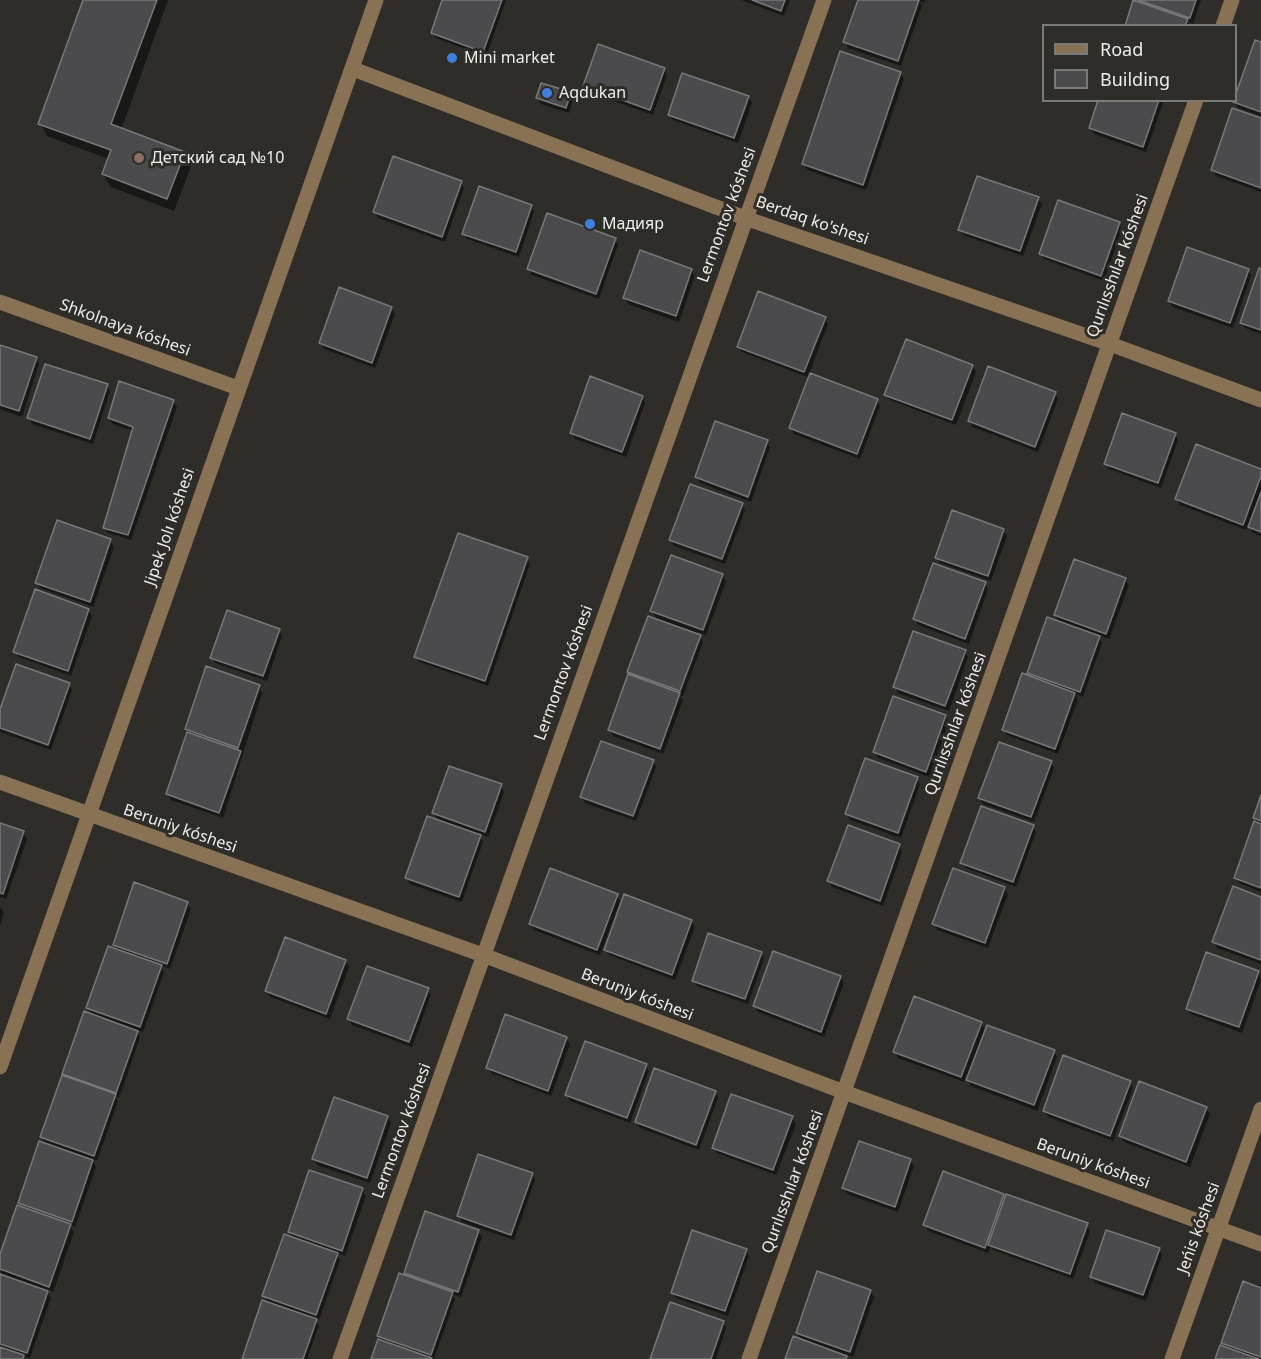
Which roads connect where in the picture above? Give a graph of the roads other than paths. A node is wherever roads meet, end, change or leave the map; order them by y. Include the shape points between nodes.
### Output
1 (376, 0) edge
2 (824, 0) edge
3 (1232, 0) edge
4 (1223, 24) edge
5 (353, 69) junction
6 (1195, 102) edge
7 (745, 218) junction
8 (0, 302) edge
9 (1110, 344) junction
10 (238, 388) junction
11 (1261, 400) edge
12 (0, 782) edge
13 (87, 815) junction
14 (483, 955) junction
15 (0, 1067) edge
16 (844, 1092) junction
17 (1261, 1109) edge
18 (1218, 1229) junction
19 (1261, 1244) edge
20 (340, 1359) edge
21 (749, 1359) edge
22 (1172, 1359) edge

1 - 5 street, Jipek Jolı kóshesi
2 - 7 street, Lermontov kóshesi
3 - 4 street
5 - 7 street, Berdaq ko'shesi
5 - 10 street, Jipek Jolı kóshesi
6 - 9 street, Qurılısshılar kóshesi
7 - 9 street, Berdaq ko'shesi
7 - 14 street, Lermontov kóshesi
8 - 10 street, Shkolnaya kóshesi
9 - 11 street, Berdaq ko'shesi
9 - 16 street, Qurılısshılar kóshesi
10 - 13 street, Jipek Jolı kóshesi
12 - 13 street, Beruniy kóshesi
13 - 14 street, Beruniy kóshesi
13 - 15 street, Jipek Jolı kóshesi
14 - 16 street, Beruniy kóshesi
14 - 20 street, Lermontov kóshesi
16 - 18 street, Beruniy kóshesi
16 - 21 street, Qurılısshılar kóshesi
17 - 18 street, Jeńis kóshesi
18 - 19 street, Beruniy kóshesi
18 - 22 street, Jeńis kóshesi

